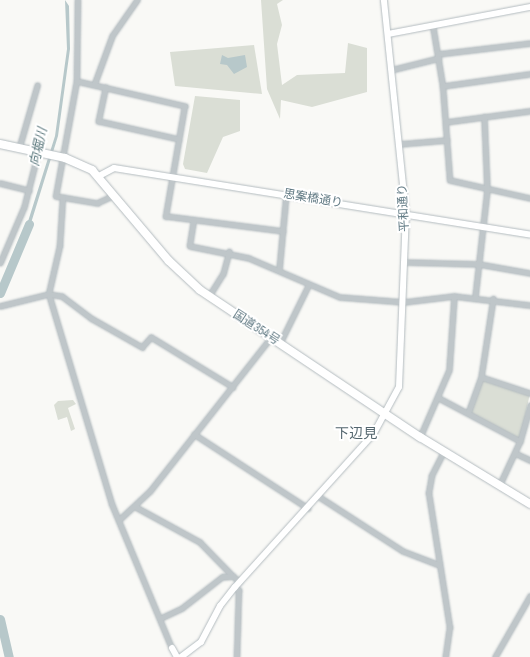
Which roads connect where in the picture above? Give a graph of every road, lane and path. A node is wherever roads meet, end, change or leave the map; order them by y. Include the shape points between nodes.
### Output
1 (78, 0) edge
2 (136, 0) edge
3 (384, 0) edge
4 (530, 7) edge
5 (434, 25) junction
6 (388, 34) junction
7 (530, 43) edge
8 (438, 56) junction
9 (391, 70) junction
10 (530, 74) edge
11 (77, 81) junction
12 (94, 84) junction
13 (37, 86) dead end
14 (443, 86) junction
15 (106, 87) junction
16 (530, 111) edge
17 (484, 117) junction
18 (446, 122) junction
19 (179, 139) junction
20 (447, 140) junction
21 (0, 144) edge
22 (399, 144) junction
23 (18, 148) junction
24 (40, 152) junction
25 (63, 157) junction
26 (99, 176) junction
27 (171, 179) junction
28 (0, 183) edge
29 (29, 190) junction
30 (487, 190) junction
31 (286, 194) junction
32 (114, 195) junction
33 (63, 197) junction
34 (530, 198) edge
35 (406, 214) junction
36 (194, 220) junction
37 (483, 227) junction
38 (283, 231) junction
39 (530, 235) edge
40 (229, 252) junction
41 (405, 262) junction
42 (0, 263) edge
43 (479, 264) junction
44 (279, 270) junction
45 (530, 273) edge
46 (308, 286) junction
47 (49, 294) junction
48 (209, 296) junction
49 (454, 296) junction
50 (476, 297) junction
51 (493, 299) junction
52 (404, 302) junction
53 (530, 306) edge
54 (1, 307) edge
55 (271, 337) junction
56 (280, 343) junction
57 (481, 377) junction
58 (233, 387) junction
59 (530, 393) edge
60 (439, 398) junction
61 (530, 405) edge
62 (468, 413) junction
63 (386, 414) junction
64 (524, 427) junction
65 (530, 430) edge
66 (194, 434) junction
67 (420, 437) junction
68 (520, 441) junction
69 (444, 452) junction
70 (515, 453) junction
71 (530, 460) edge
72 (499, 486) junction
73 (318, 496) junction
74 (530, 504) edge
75 (136, 507) junction
76 (308, 508) junction
77 (119, 520) junction
78 (439, 565) junction
79 (234, 576) junction
80 (240, 582) junction
81 (235, 587) junction
82 (530, 596) edge
83 (161, 618) junction
84 (172, 648) joint
85 (177, 657) edge
86 (181, 657) edge
87 (237, 657) edge
88 (446, 657) edge
89 (495, 657) edge

1 - 11 street
2 - 12 street via 112,36
3 - 6 street, 平和通り
4 - 5 street
5 - 6 street
5 - 8 street
6 - 9 street, 平和通り
7 - 8 street
8 - 9 street
8 - 14 street
9 - 22 street, 平和通り
10 - 14 street
11 - 12 street
11 - 25 street
12 - 15 street
13 - 23 street
14 - 18 street
15 - 19 street via 182,103 186,108
15 - 19 street via 99,121
16 - 17 street
17 - 18 street
17 - 30 street
18 - 20 street
19 - 27 street
20 - 22 street
20 - 30 street via 450,180
21 - 23 highway, 国道354号
22 - 35 street, 平和通り
23 - 24 highway, 国道354号
24 - 25 highway, 国道354号
24 - 29 street
25 - 26 highway, 国道354号
25 - 33 street via 56,196
26 - 27 street, 思案橋通り via 114,168
26 - 32 highway, 国道354号
27 - 31 street, 思案橋通り
27 - 36 street via 166,216
28 - 29 street
29 - 42 street via 13,239
30 - 34 street
30 - 37 street
31 - 35 street, 思案橋通り
31 - 38 street
32 - 33 street via 97,203
32 - 48 highway, 国道354号 via 169,261
33 - 47 street via 60,246
35 - 37 street, 思案橋通り
35 - 41 street, 平和通り
36 - 38 street
36 - 40 street via 190,246
37 - 39 street, 思案橋通り
37 - 43 street
38 - 44 street
40 - 44 street
40 - 48 street via 223,274
41 - 43 street
41 - 52 street, 平和通り
43 - 45 street
43 - 50 street
44 - 46 street
46 - 52 street via 340,297
46 - 56 street
47 - 54 street
47 - 58 street via 72,300 91,318 142,347 151,337
47 - 77 street
48 - 55 highway, 国道354号
49 - 50 street
49 - 52 street
49 - 60 street via 449,370
50 - 51 street
51 - 53 street
51 - 57 street
52 - 63 street, 平和通り via 399,387
55 - 56 highway, 国道354号
55 - 58 street
56 - 63 highway, 国道354号
57 - 59 street
57 - 62 street
58 - 66 street
60 - 62 street
60 - 67 street
61 - 64 street
62 - 68 street
63 - 67 highway, 国道354号
63 - 73 street, 平和通り
64 - 65 street
64 - 68 street
66 - 75 street
66 - 76 street
67 - 69 highway, 国道354号
68 - 70 street
69 - 72 highway, 国道354号
69 - 78 street via 432,476 430,494
70 - 71 street
70 - 72 street
72 - 74 highway, 国道354号
73 - 76 street, 平和通り
73 - 78 street via 403,551
75 - 77 street
75 - 79 street via 200,542
76 - 80 street, 平和通り
77 - 83 street
78 - 88 street via 450,627
79 - 80 street
79 - 83 street via 222,577 182,608
80 - 81 street, 平和通り
81 - 86 street, 平和通り via 220,606 201,642
81 - 87 street via 239,590
82 - 89 street
83 - 84 street
84 - 85 street

